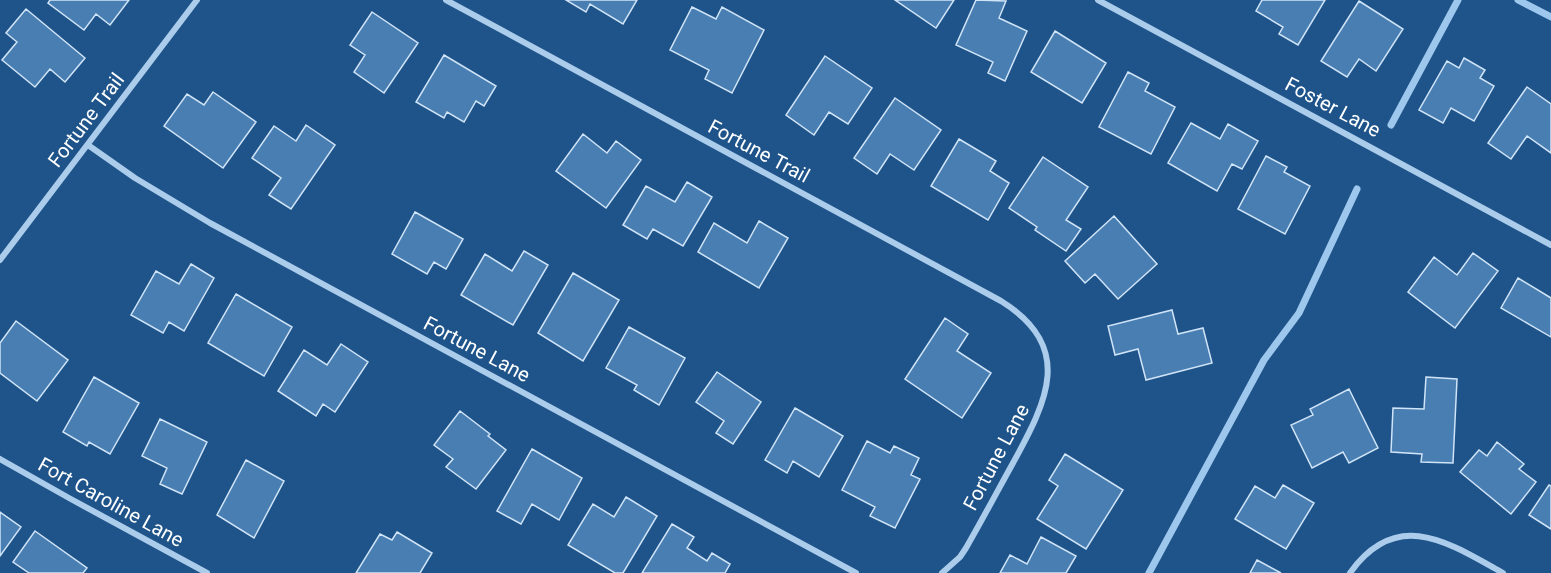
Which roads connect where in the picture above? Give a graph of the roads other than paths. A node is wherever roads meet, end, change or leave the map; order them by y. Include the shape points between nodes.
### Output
1 (197, 0) edge
2 (446, 0) edge
3 (1098, 0) edge
4 (88, 144) junction
5 (1551, 245) edge
6 (0, 260) edge
7 (1044, 345) joint
8 (0, 459) edge
9 (207, 573) edge
10 (856, 573) edge
11 (942, 573) edge
12 (1350, 573) edge
13 (1503, 573) edge

1 - 4 street, Fortune Trail
2 - 7 street, Fortune Trail via 1001,301 1023,315
3 - 5 street, Foster Lane
4 - 6 street, Fortune Trail
4 - 10 street, Fortune Lane via 193,214
7 - 11 street, Fortune Lane via 1047,377 1040,411 966,548
8 - 9 street, Fort Caroline Lane
12 - 13 street via 1377,546 1412,535 1437,539

